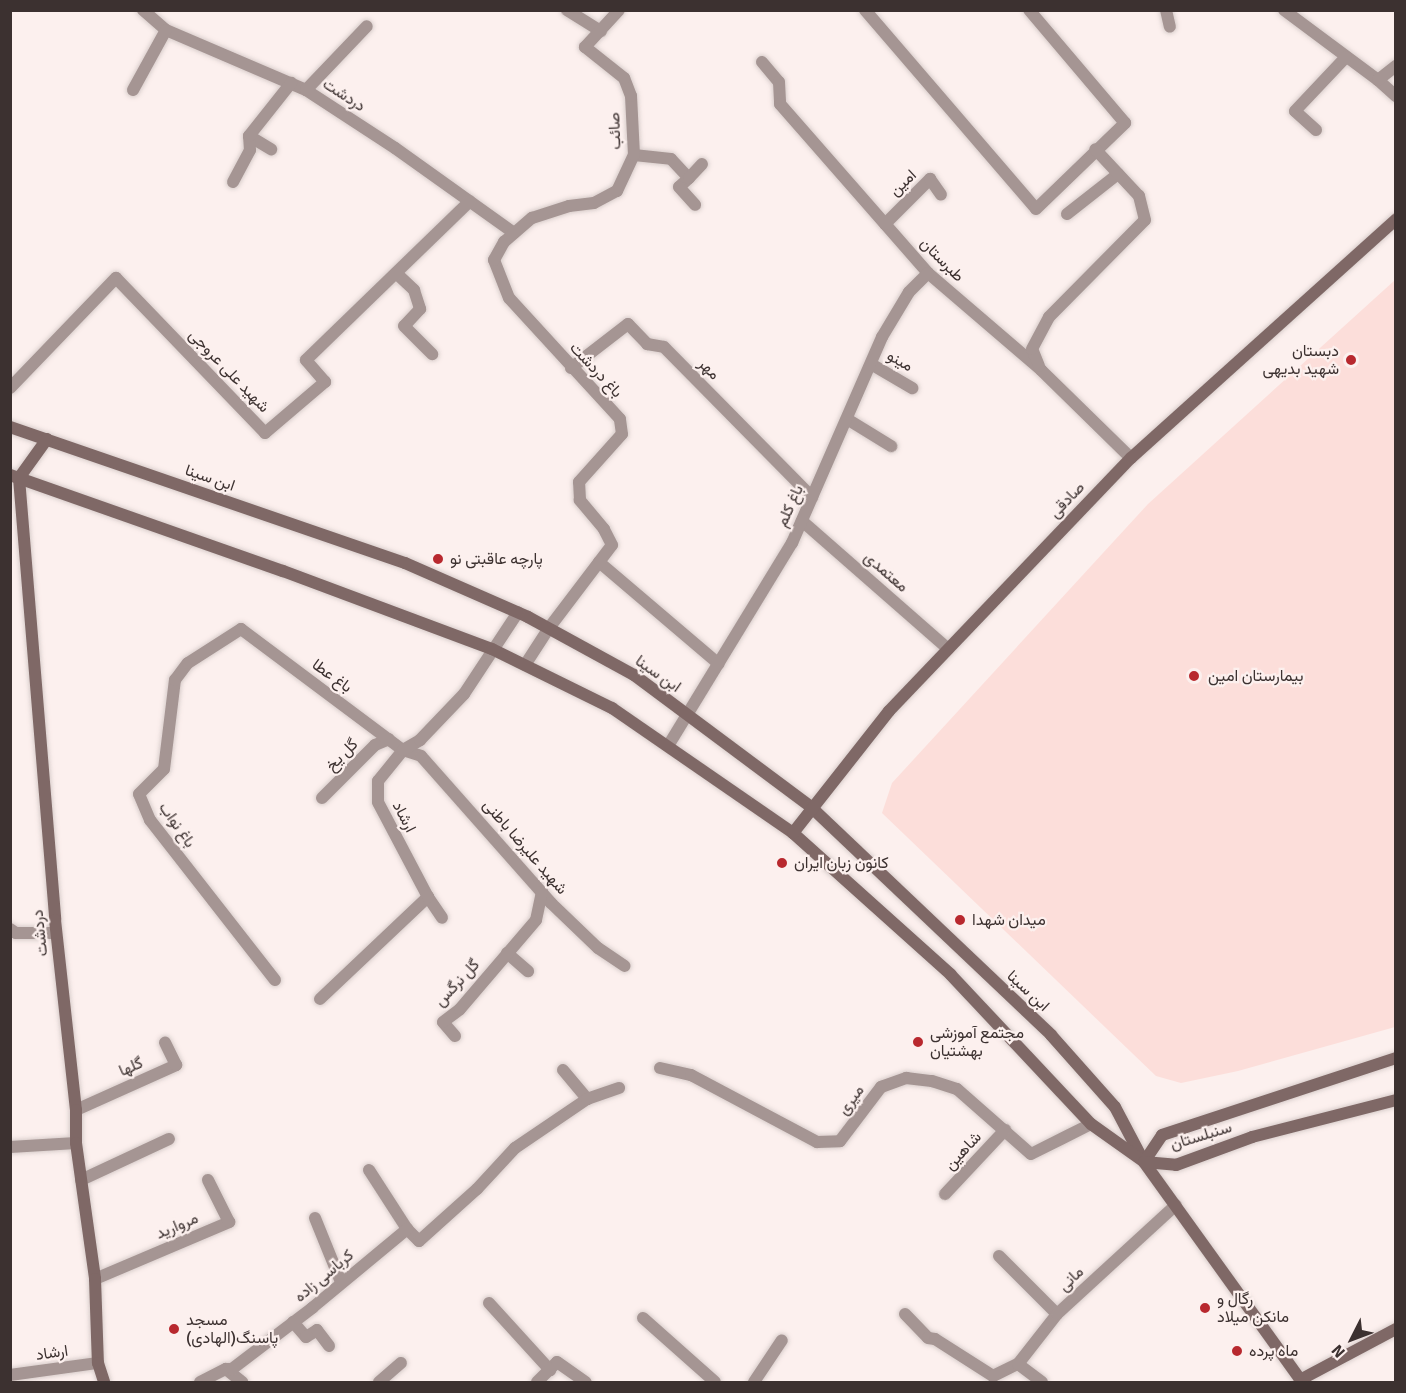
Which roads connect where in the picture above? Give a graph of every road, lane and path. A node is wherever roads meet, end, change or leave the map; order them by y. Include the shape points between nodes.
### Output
1 (143, 10) edge
2 (567, 10) edge
3 (620, 10) edge
4 (865, 10) edge
5 (1029, 10) edge
6 (1166, 10) edge
7 (1284, 10) edge
8 (367, 26) dead end
9 (1170, 27) dead end
10 (166, 30) junction
11 (601, 31) junction
12 (1346, 57) junction
13 (762, 62) dead end
14 (1395, 66) edge
15 (1378, 80) junction
16 (291, 83) junction
17 (133, 90) dead end
18 (306, 90) junction
19 (1395, 96) edge
20 (1316, 130) dead end
21 (249, 136) junction
22 (271, 149) dead end
23 (1095, 149) junction
24 (634, 155) junction
25 (702, 164) dead end
26 (1118, 174) junction
27 (688, 178) junction
28 (233, 182) dead end
29 (941, 195) dead end
30 (470, 201) junction
31 (695, 205) dead end
32 (1067, 214) dead end
33 (1395, 219) edge
34 (885, 224) junction
35 (514, 233) junction
36 (504, 242) joint
37 (396, 273) junction
38 (928, 273) junction
39 (432, 354) dead end
40 (871, 364) junction
41 (571, 368) junction
42 (1041, 370) junction
43 (10, 388) edge
44 (912, 388) dead end
45 (847, 419) junction
46 (10, 427) edge
47 (47, 440) junction
48 (891, 446) dead end
49 (1131, 458) junction
50 (15, 477) edge
51 (812, 497) junction
52 (802, 521) junction
53 (599, 562) junction
54 (518, 612) junction
55 (549, 628) junction
56 (241, 629) joint
57 (948, 648) junction
58 (492, 649) junction
59 (719, 664) junction
60 (525, 665) junction
61 (688, 715) junction
62 (389, 739) junction
63 (668, 746) junction
64 (403, 750) junction
65 (322, 798) dead end
66 (810, 807) junction
67 (793, 833) junction
68 (542, 892) junction
69 (428, 897) junction
70 (442, 918) dead end
71 (10, 929) edge
72 (56, 933) junction
73 (507, 953) junction
74 (625, 966) dead end
75 (528, 971) dead end
76 (275, 981) dead end
77 (320, 999) dead end
78 (455, 1036) dead end
79 (165, 1042) dead end
80 (1395, 1058) edge
81 (660, 1068) dead end
82 (563, 1070) dead end
83 (619, 1088) dead end
84 (587, 1099) junction
85 (1395, 1100) edge
86 (76, 1110) junction
87 (1091, 1124) junction
88 (1005, 1130) junction
89 (169, 1139) dead end
90 (76, 1143) junction
91 (10, 1148) edge
92 (1144, 1162) junction
93 (369, 1170) dead end
94 (81, 1180) junction
95 (208, 1180) dead end
96 (945, 1194) dead end
97 (1176, 1205) junction
98 (315, 1218) dead end
99 (407, 1229) junction
100 (999, 1256) dead end
101 (95, 1280) junction
102 (341, 1282) junction
103 (489, 1303) dead end
104 (904, 1314) dead end
105 (1058, 1314) junction
106 (643, 1318) dead end
107 (293, 1323) junction
108 (1395, 1329) edge
109 (782, 1340) dead end
110 (329, 1346) dead end
111 (98, 1363) junction
112 (401, 1363) dead end
113 (1018, 1364) junction
114 (226, 1369) junction
115 (550, 1370) junction
116 (10, 1375) edge
117 (1300, 1382) edge
118 (104, 1383) edge
119 (200, 1383) edge
120 (242, 1383) edge
121 (380, 1383) edge
122 (537, 1383) edge
123 (586, 1383) edge
124 (715, 1383) edge
125 (754, 1383) edge
126 (1042, 1383) edge

1 - 10 street, دردشت
2 - 11 street
3 - 11 street, صائب
4 - 23 street via 1036,209
5 - 23 street via 1125,123
6 - 9 street
7 - 12 street
8 - 18 street
10 - 16 street, دردشت
10 - 17 street
11 - 24 street, صائب via 585,46 624,78 631,96
12 - 15 street
12 - 20 street via 1295,111
13 - 34 street, طبرستان via 779,82 780,104
14 - 15 street
15 - 19 street
16 - 18 street, دردشت
16 - 21 street
18 - 30 street, دردشت
21 - 22 street
21 - 28 street via 250,150
23 - 26 street
24 - 27 street via 671,159
24 - 35 street, صائب via 617,191 594,203 532,218
25 - 27 street
26 - 32 street
26 - 42 street via 1139,196 1145,220 1048,317 1032,349
27 - 31 street via 679,187
29 - 34 street, امین via 930,179
30 - 35 street, دردشت
30 - 37 street, شهید علی عروجی
33 - 49 main road, صادقی
34 - 38 street, طبرستان
35 - 36 street, صائب
36 - 41 street, باغ دردشت via 494,260 509,298
37 - 39 street via 414,291 420,309 404,326
37 - 43 street, شهید علی عروجی via 306,360 325,382 265,433 116,278
38 - 40 street, باغ کلم via 909,292
38 - 42 street, طبرستان
40 - 44 street, مینو
40 - 45 street, باغ کلم
41 - 51 street, مهر via 628,324 647,345 664,347
41 - 53 street, باغ دردشت via 620,419 622,434 579,483 580,500 612,545
42 - 49 street, طبرستان
45 - 48 street
45 - 51 street, باغ کلم
46 - 47 main road, ابن سینا
47 - 50 main road
47 - 54 main road, ابن سینا via 405,563
49 - 57 main road, صادقی
50 - 58 main road, ابن سینا
50 - 72 main road, دردشت
51 - 52 street, باغ کلم
52 - 57 street, معتمدی
52 - 59 street, باغ کلم
53 - 55 street, باغ دردشت
53 - 59 street
54 - 55 main road, ابن سینا
54 - 58 street, ارشاد
55 - 60 street, باغ دردشت
55 - 61 main road, ابن سینا via 634,675
56 - 62 street, باغ عطا
56 - 76 street, باغ نواب via 188,663 175,680 164,769 139,794 150,820
57 - 66 main road, صادقی via 889,711
58 - 60 main road, ابن سینا
58 - 64 street, ارشاد via 464,694 420,740
59 - 61 street, باغ کلم
60 - 63 main road, ابن سینا via 612,708
61 - 63 street, باغ کلم
61 - 66 main road, ابن سینا
62 - 64 street, باغ عطا
62 - 65 street, گل یخ via 375,746
63 - 67 main road, ابن سینا
64 - 68 street, شهید علیرضا باطنی via 421,756
64 - 69 street, ارشاد via 378,781 378,802
66 - 67 main road, صادقی
66 - 92 main road, ابن سینا via 1051,1035 1115,1107
67 - 87 main road, ابن سینا via 951,975
68 - 73 street, گل نرگس via 536,920
68 - 74 street, شهید علیرضا باطنی via 598,948
69 - 70 street, ارشاد
69 - 77 street
71 - 72 street via 16,933
72 - 86 main road, دردشت
73 - 75 street
73 - 78 street, گل نرگس via 460,1009 444,1022
79 - 86 street, گلها via 176,1065
80 - 92 main road, سنبلستان via 1162,1135
81 - 88 street, میری via 691,1075 817,1142 840,1141 881,1087 906,1078 957,1089
82 - 84 street
83 - 84 street
84 - 99 street via 515,1148 477,1189 419,1241
85 - 92 main road, سنبلستان via 1251,1137 1176,1165
86 - 90 main road, دردشت
87 - 88 street, میری via 1031,1154
87 - 92 main road, ابن سینا
88 - 96 street, شاهین
89 - 94 street
90 - 91 street
90 - 94 main road, دردشت
92 - 97 main road, ابن سینا
93 - 99 street
94 - 101 main road, دردشت
95 - 101 street, مروارید via 229,1222
97 - 105 street, مانی
97 - 117 main road, ابن سینا
98 - 102 street
99 - 102 street, کرباسی زاده
100 - 105 street
101 - 111 main road, دردشت
102 - 107 street, کرباسی زاده
103 - 115 street
104 - 113 street via 928,1338 993,1376
105 - 113 street, مانی
106 - 124 street
107 - 110 street via 306,1337 316,1330
107 - 114 street, کرباسی زاده via 232,1369
108 - 117 main road
109 - 125 street
111 - 116 street, ارشاد
111 - 118 main road, دردشت
112 - 121 street
113 - 126 street
114 - 119 street, کرباسی زاده
114 - 120 street
115 - 122 street
115 - 123 street via 557,1362

